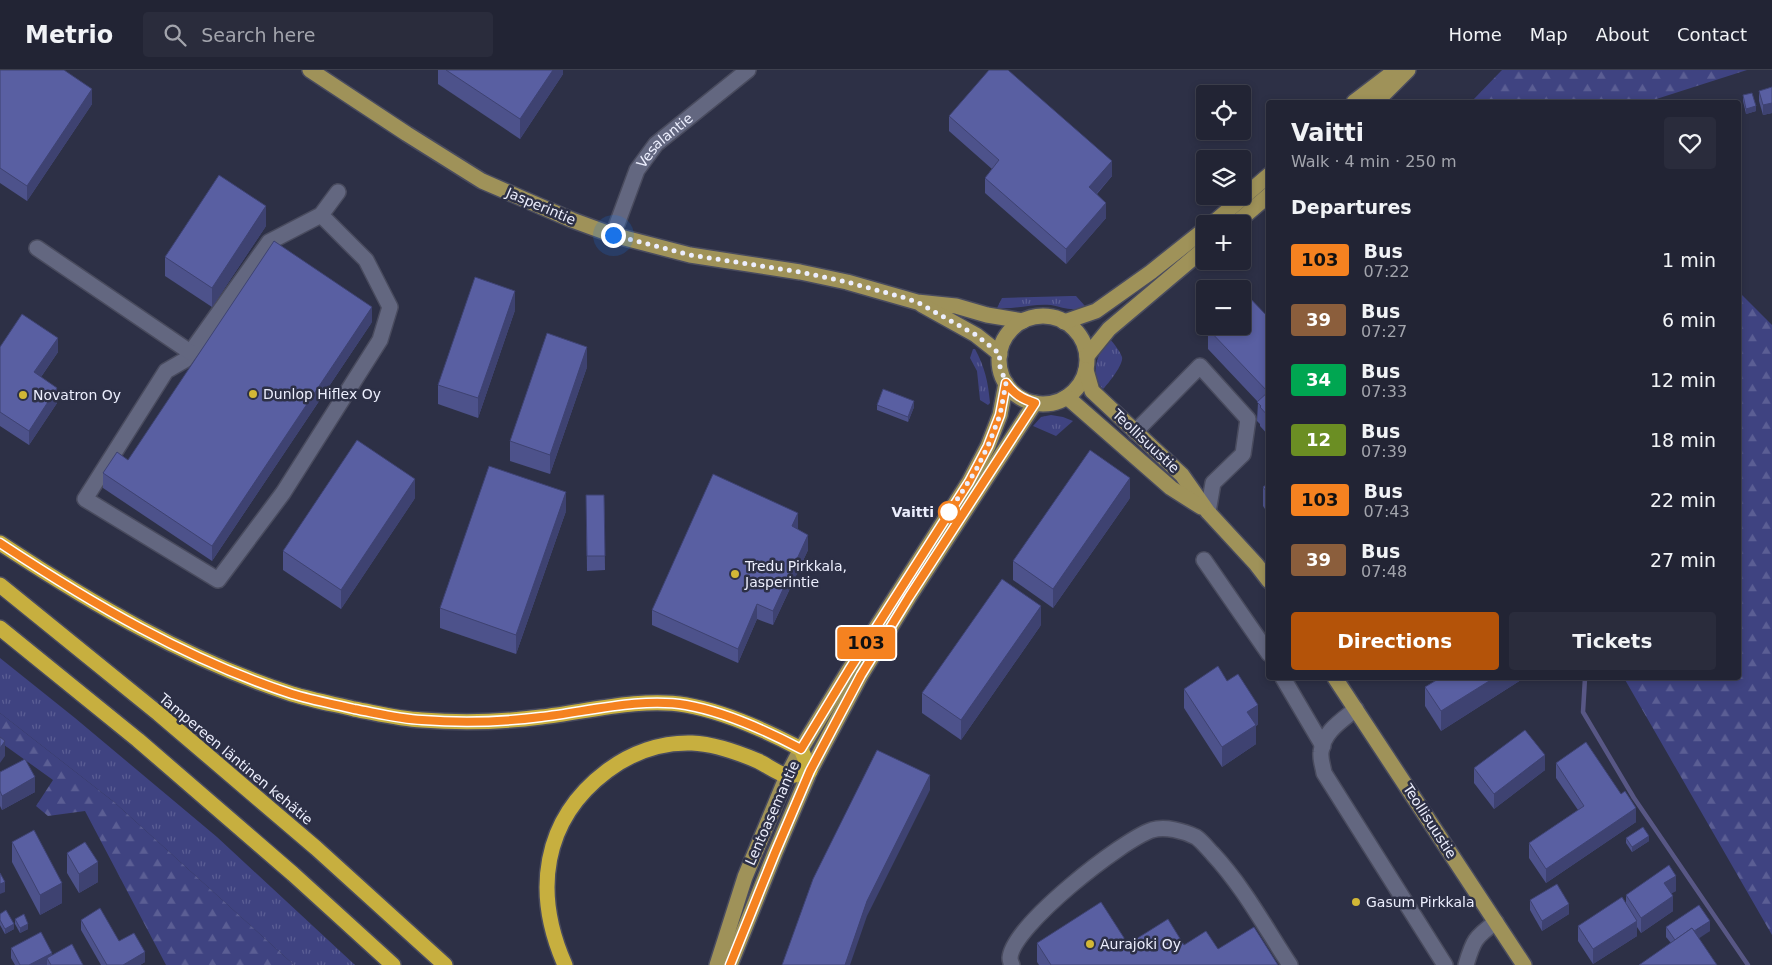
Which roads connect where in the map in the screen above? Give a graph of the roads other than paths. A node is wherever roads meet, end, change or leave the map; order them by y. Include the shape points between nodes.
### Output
1 (310, 70) edge
2 (748, 70) edge
3 (1396, 70) edge
4 (1408, 70) edge
5 (1357, 100) edge
6 (1378, 100) edge
7 (1266, 178) edge
8 (338, 192) dead end
9 (1266, 197) edge
10 (321, 215) junction
11 (1222, 215) edge
12 (1245, 215) edge
13 (613, 235) junction
14 (1196, 236) edge
15 (37, 248) dead end
16 (1196, 256) edge
17 (917, 302) junction
18 (1023, 321) junction
19 (1064, 322) junction
20 (190, 352) junction
21 (1000, 354) junction
22 (1086, 363) junction
23 (1006, 383) junction
24 (1067, 397) junction
25 (1035, 403) junction
26 (1135, 432) junction
27 (1208, 512) junction
28 (0, 543) edge
29 (1204, 560) dead end
30 (1266, 576) edge
31 (0, 585) edge
32 (0, 628) edge
33 (1266, 650) edge
34 (1283, 680) edge
35 (1336, 680) edge
36 (1356, 710) junction
37 (1323, 746) junction
38 (801, 749) junction
39 (810, 771) junction
40 (787, 776) junction
41 (1496, 922) junction
42 (393, 965) edge
43 (445, 965) edge
44 (565, 965) edge
45 (716, 965) edge
46 (730, 965) edge
47 (1012, 965) edge
48 (1290, 965) edge
49 (1445, 965) edge
50 (1466, 965) edge
51 (1524, 965) edge

1 - 13 main road, Jasperintie via 482,181
2 - 13 street, Vesalantie via 656,144 637,170
3 - 5 main road
4 - 6 main road
7 - 11 main road
8 - 10 street
9 - 12 main road
10 - 20 street via 269,242
10 - 20 street via 366,260 390,307 380,340 283,493 218,580 85,499 166,372 185,360
13 - 17 main road, Jasperintie via 690,255 847,282
14 - 19 main road via 1096,311
15 - 20 street
16 - 22 main road via 1109,329
17 - 18 main road, Jasperintie via 956,306
17 - 21 main road, Jasperintie via 976,335
18 - 19 main road via 1039,316
18 - 21 main road via 1012,329
19 - 22 main road via 1076,330 1083,342
21 - 23 main road via 1000,369
22 - 24 main road via 1079,385
22 - 26 main road, Teollisuustie via 1092,391
23 - 25 main road via 1024,400
23 - 38 main road, Lentoasemantie via 1000,415 969,482
24 - 25 main road via 1046,404
24 - 27 main road, Teollisuustie via 1171,488
25 - 39 main road, Lentoasemantie via 861,675
26 - 27 main road, Teollisuustie via 1182,475
26 - 27 street via 1200,366 1248,419 1243,454 1213,483
27 - 30 main road, Teollisuustie
28 - 38 highway via 131,624 244,676 292,694 380,714 458,722 540,718 645,704 685,705 727,716
29 - 33 street
31 - 43 highway, Tampereen läntinen kehätie via 316,848
32 - 42 highway via 145,746
34 - 37 street
35 - 36 main road, Teollisuustie
36 - 37 street via 1336,725
36 - 41 main road, Teollisuustie
37 - 49 street via 1324,772
38 - 39 highway
38 - 40 main road, Lentoasemantie
39 - 40 highway
39 - 46 main road, Lentoasemantie
40 - 44 highway via 734,751 691,743 668,744 629,757 593,782 566,815 551,854 547,875 551,924
40 - 45 main road, Lentoasemantie via 745,877
41 - 50 street via 1479,933
41 - 51 main road, Teollisuustie
47 - 48 street via 1010,957 1016,944 1032,922 1072,883 1133,838 1154,829 1177,830 1197,838 1229,872

